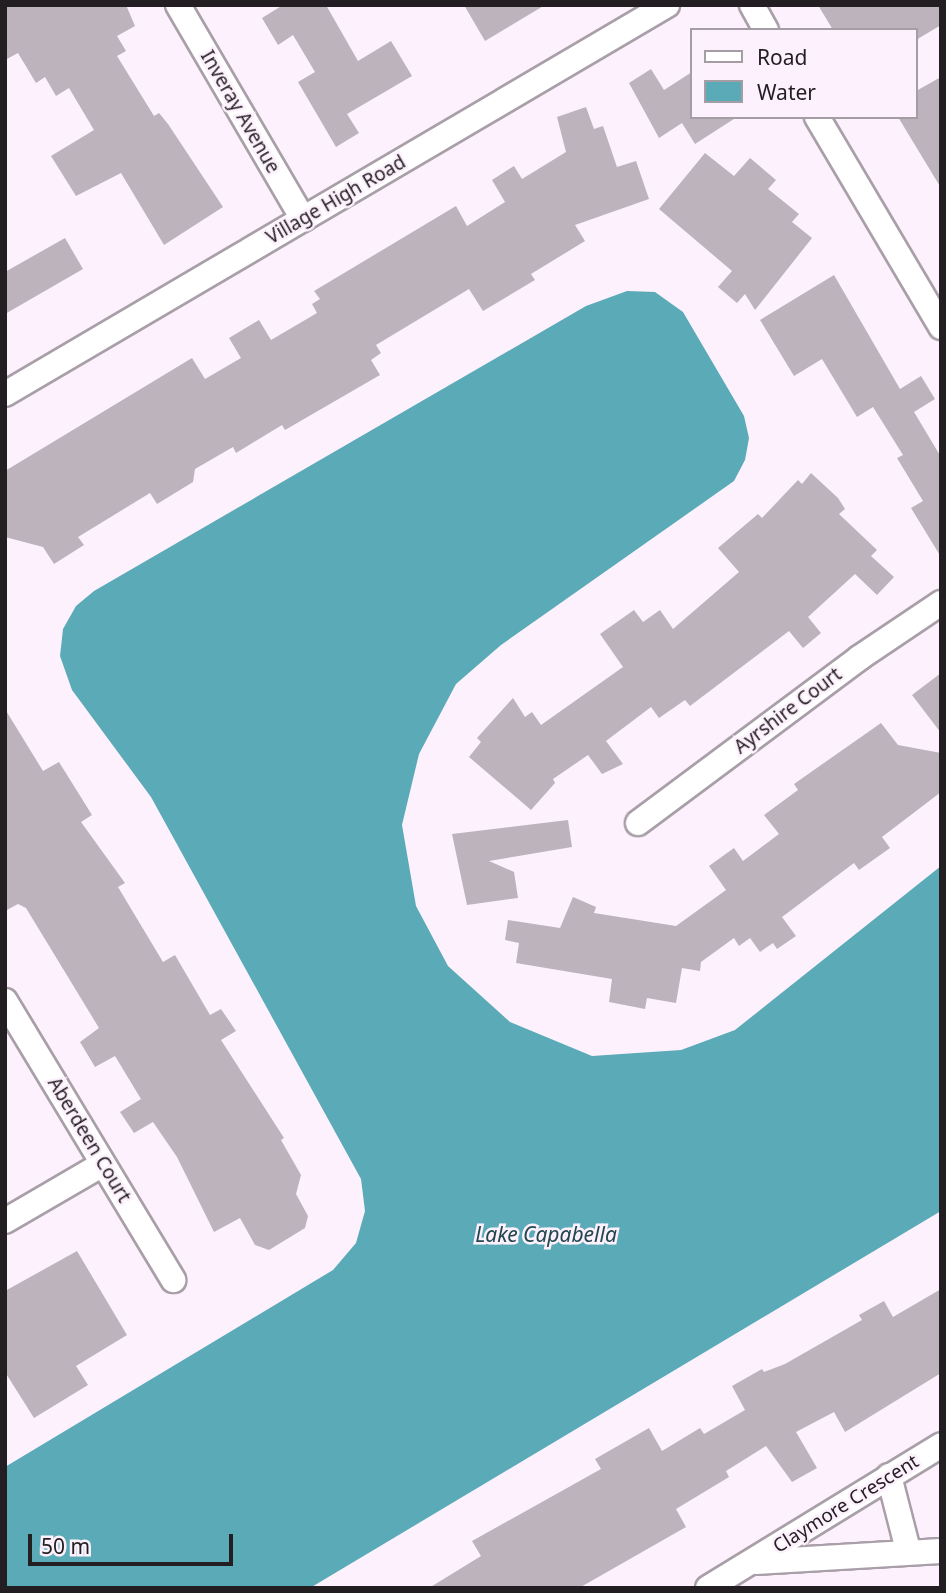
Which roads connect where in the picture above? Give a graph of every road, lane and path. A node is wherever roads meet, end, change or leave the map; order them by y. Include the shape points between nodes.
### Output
1 (178, 5) edge
2 (752, 5) edge
3 (663, 6) edge
4 (765, 28) edge
5 (818, 119) edge
6 (303, 219) junction
7 (941, 327) edge
8 (5, 394) edge
9 (941, 603) edge
10 (638, 823) dead end
11 (5, 1001) edge
12 (103, 1164) junction
13 (5, 1221) edge
14 (173, 1280) dead end
15 (941, 1445) edge
16 (889, 1476) junction
17 (908, 1550) junction
18 (941, 1550) edge
19 (751, 1563) junction
20 (708, 1588) edge

1 - 6 street, Inveray Avenue
2 - 4 street
3 - 6 street, Village High Road
5 - 7 street
6 - 8 street, Village High Road
9 - 10 street, Ayrshire Court via 859,658
11 - 12 street, Aberdeen Court
12 - 13 street
12 - 14 street, Aberdeen Court
15 - 16 street, Claymore Crescent
16 - 17 street
16 - 19 street, Claymore Crescent
17 - 18 street, Claymore Crescent
17 - 19 street, Claymore Crescent
19 - 20 street, Claymore Crescent

